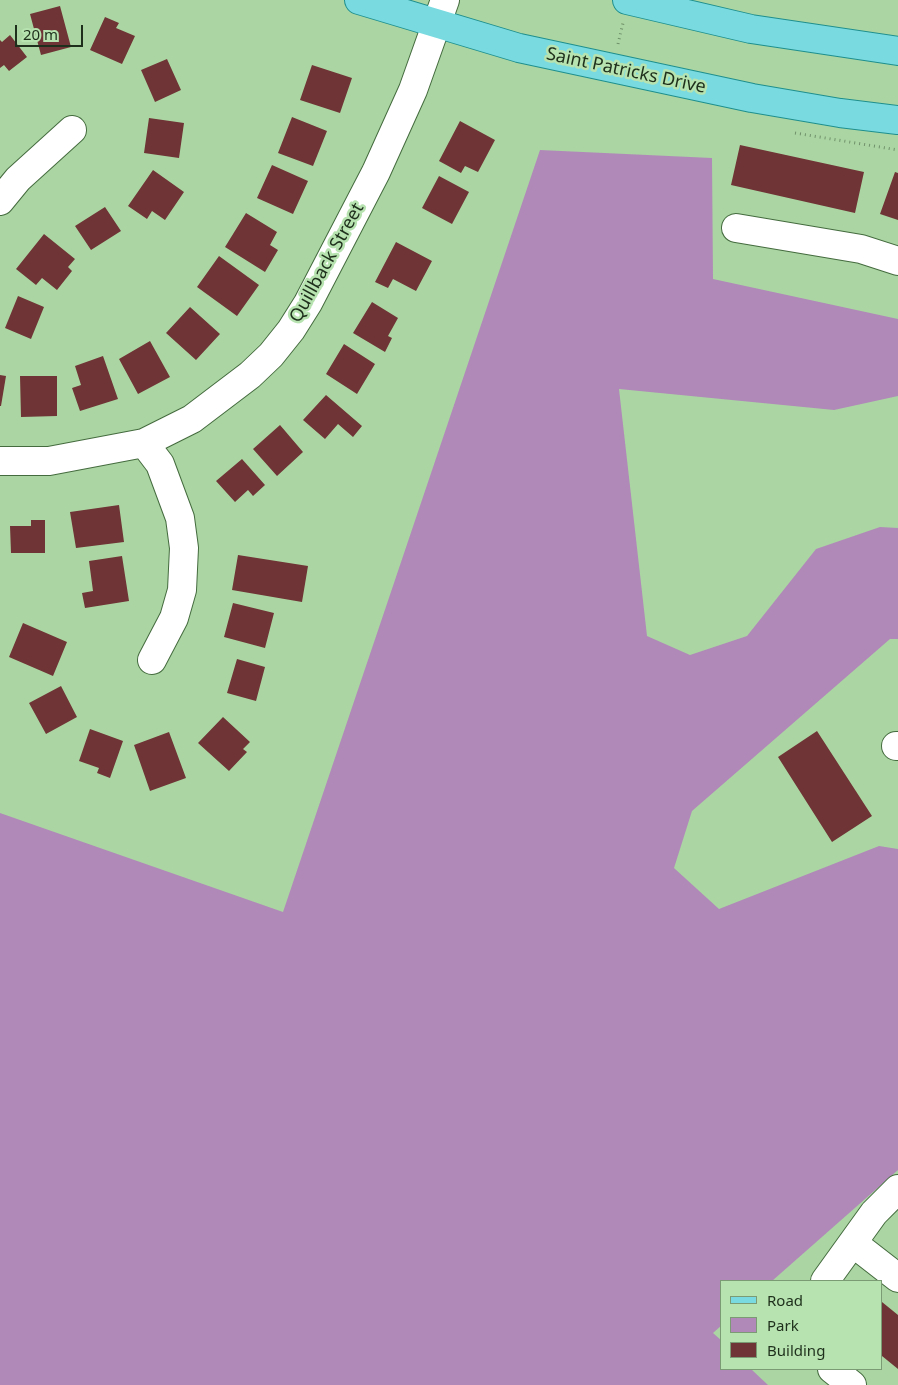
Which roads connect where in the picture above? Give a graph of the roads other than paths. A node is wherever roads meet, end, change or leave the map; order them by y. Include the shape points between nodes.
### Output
1 (359, 0) edge
2 (625, 11) edge
3 (441, 12) edge
4 (898, 51) edge
5 (898, 120) edge
6 (72, 130) dead end
7 (0, 201) edge
8 (736, 228) dead end
9 (898, 261) edge
10 (144, 444) junction
11 (0, 461) edge
12 (152, 660) dead end
13 (898, 1189) edge
14 (853, 1243) junction
15 (898, 1278) edge
16 (826, 1280) edge
17 (833, 1370) edge
18 (852, 1385) edge

1 - 3 main road, Saint Patricks Drive
2 - 4 main road
3 - 5 main road, Saint Patricks Drive via 519,48 752,98
3 - 10 street, Quillback Street via 413,90 376,172 291,330 271,355 223,396 192,419
6 - 7 street via 18,178
8 - 9 street via 861,249
10 - 11 street, Quillback Street via 49,461
10 - 12 street via 160,464 180,518 184,548 182,590 174,618
13 - 14 street
14 - 15 street
14 - 16 street
17 - 18 street

